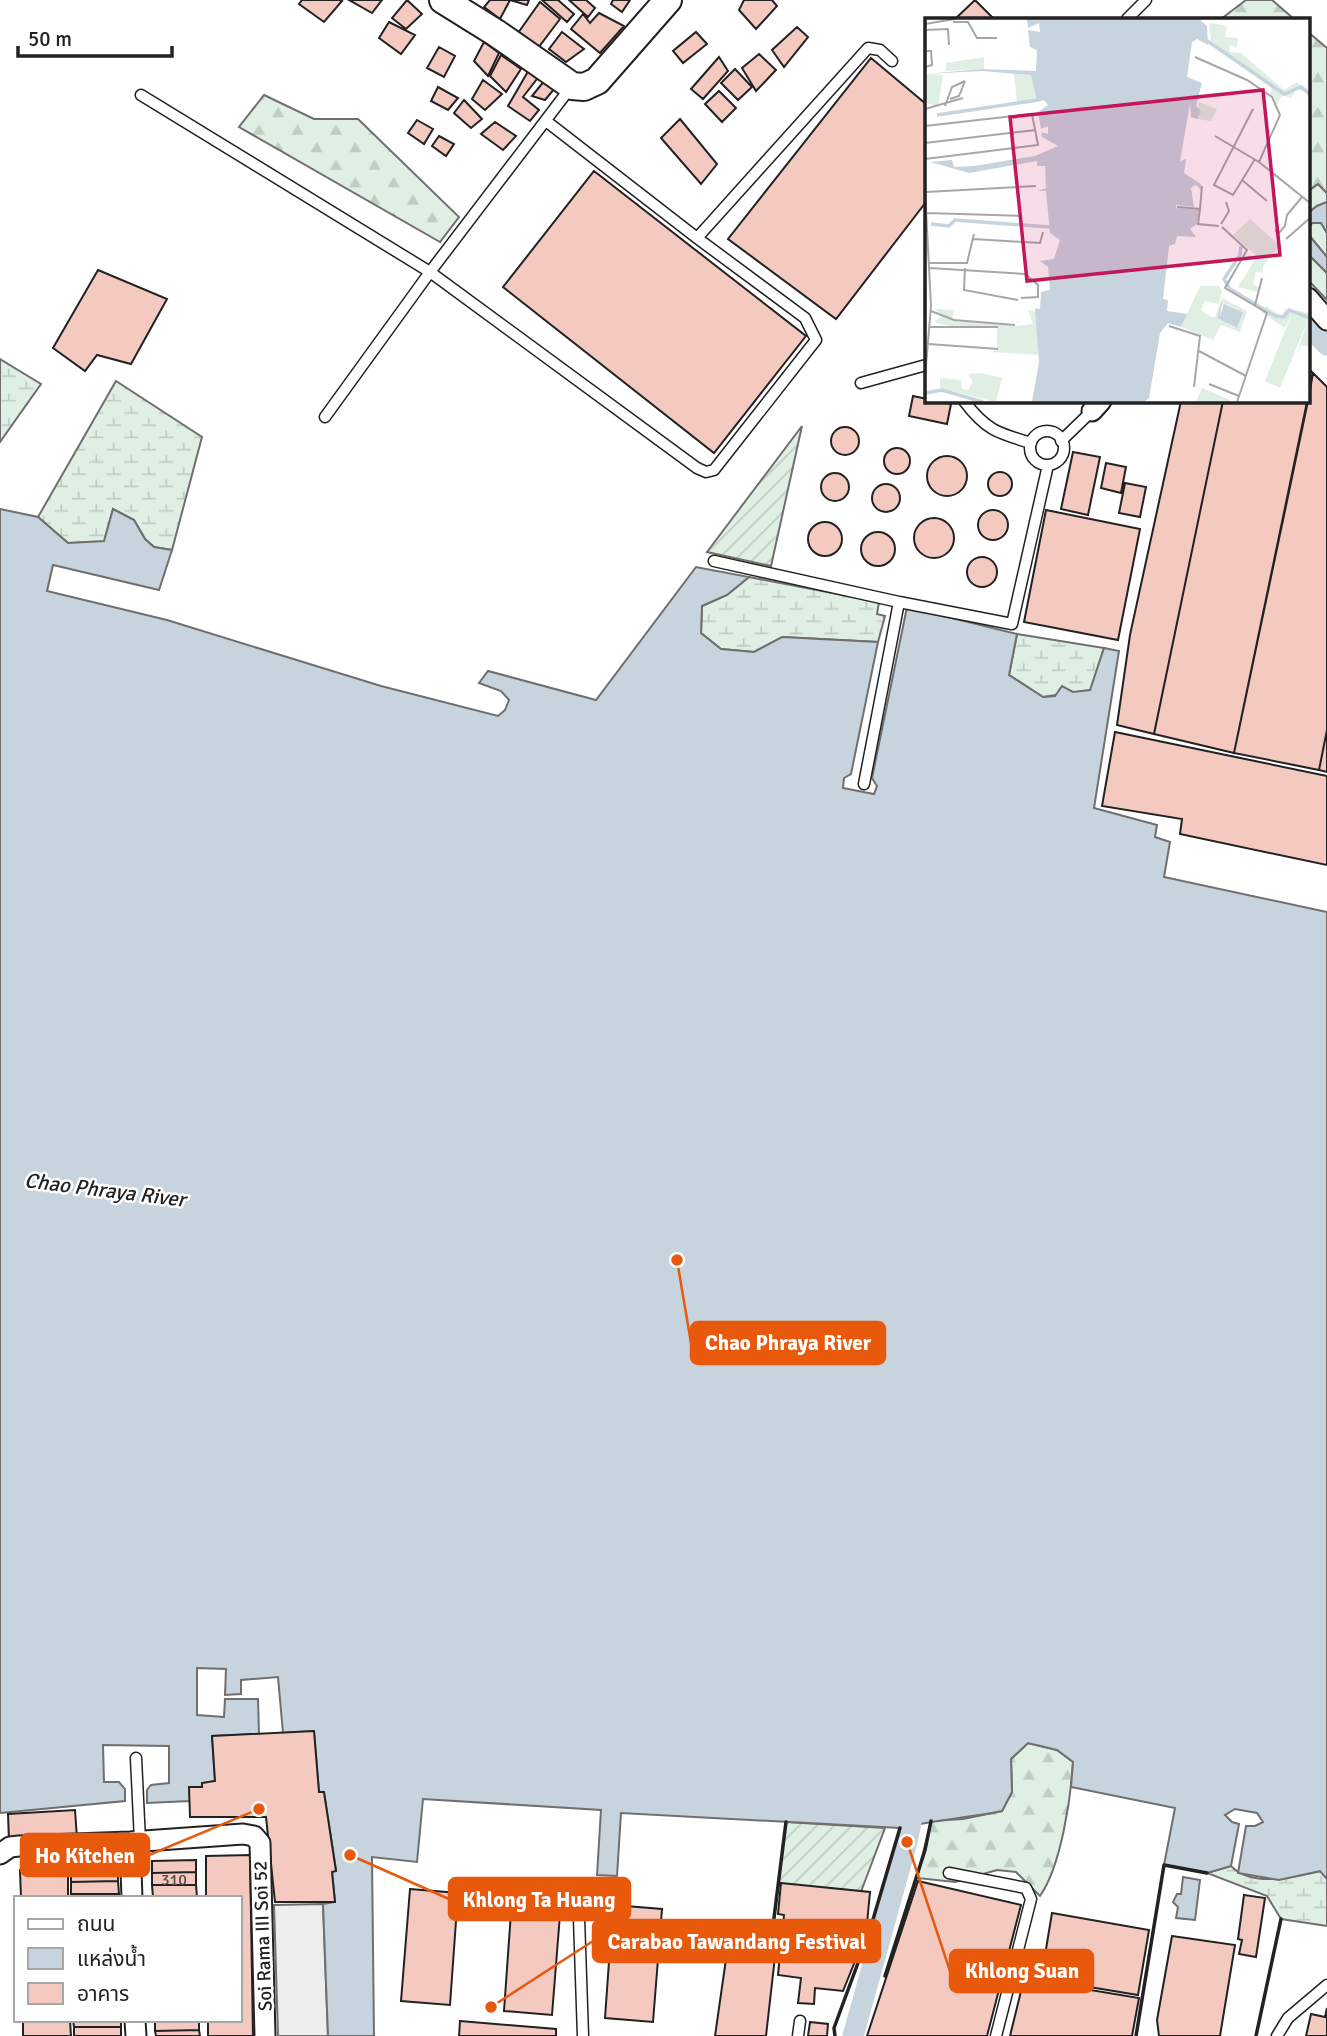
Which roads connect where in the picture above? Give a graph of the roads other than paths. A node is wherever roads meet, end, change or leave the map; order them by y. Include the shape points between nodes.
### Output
1 (443, 0) edge
2 (668, 0) edge
3 (1146, 0) edge
4 (1129, 18) edge
5 (892, 61) dead end
6 (572, 86) junction
7 (141, 95) dead end
8 (546, 121) junction
9 (697, 238) junction
10 (429, 272) junction
11 (1310, 300) edge
12 (1327, 320) edge
13 (925, 365) edge
14 (861, 383) dead end
15 (965, 402) edge
16 (1096, 406) edge
17 (325, 417) dead end
18 (1061, 441) junction
19 (1031, 443) junction
20 (1048, 465) junction
21 (714, 561) dead end
22 (899, 602) junction
23 (864, 784) dead end
24 (136, 1758) dead end
25 (135, 1842) junction
26 (0, 1854) edge
27 (949, 1872) dead end
28 (578, 1889) dead end
29 (132, 1896) edge
30 (1327, 1985) edge
31 (800, 2021) dead end
32 (265, 2036) edge
33 (583, 2036) edge
34 (798, 2036) edge
35 (996, 2036) edge
36 (1278, 2036) edge

1 - 6 street
2 - 6 street via 597,81
3 - 4 lane
5 - 9 lane via 880,50 868,48
6 - 8 lane
7 - 10 lane
8 - 9 lane
8 - 10 lane
9 - 10 lane via 805,318 816,340 715,470 709,471 697,468
10 - 17 lane
11 - 12 street
13 - 14 lane
15 - 19 lane via 978,420 997,432
16 - 18 lane
18 - 19 lane via 1054,433 1043,432
18 - 20 lane via 1061,456
19 - 20 lane via 1033,458
20 - 22 lane via 1012,624
21 - 22 lane
22 - 23 lane
24 - 25 lane
25 - 26 street via 19,1846
25 - 29 street
25 - 32 street, Soi Rama III Soi 52 via 243,1834 260,1843
27 - 35 lane via 1026,1888 1031,1899
28 - 33 lane
30 - 36 lane via 1288,2018
31 - 34 lane

